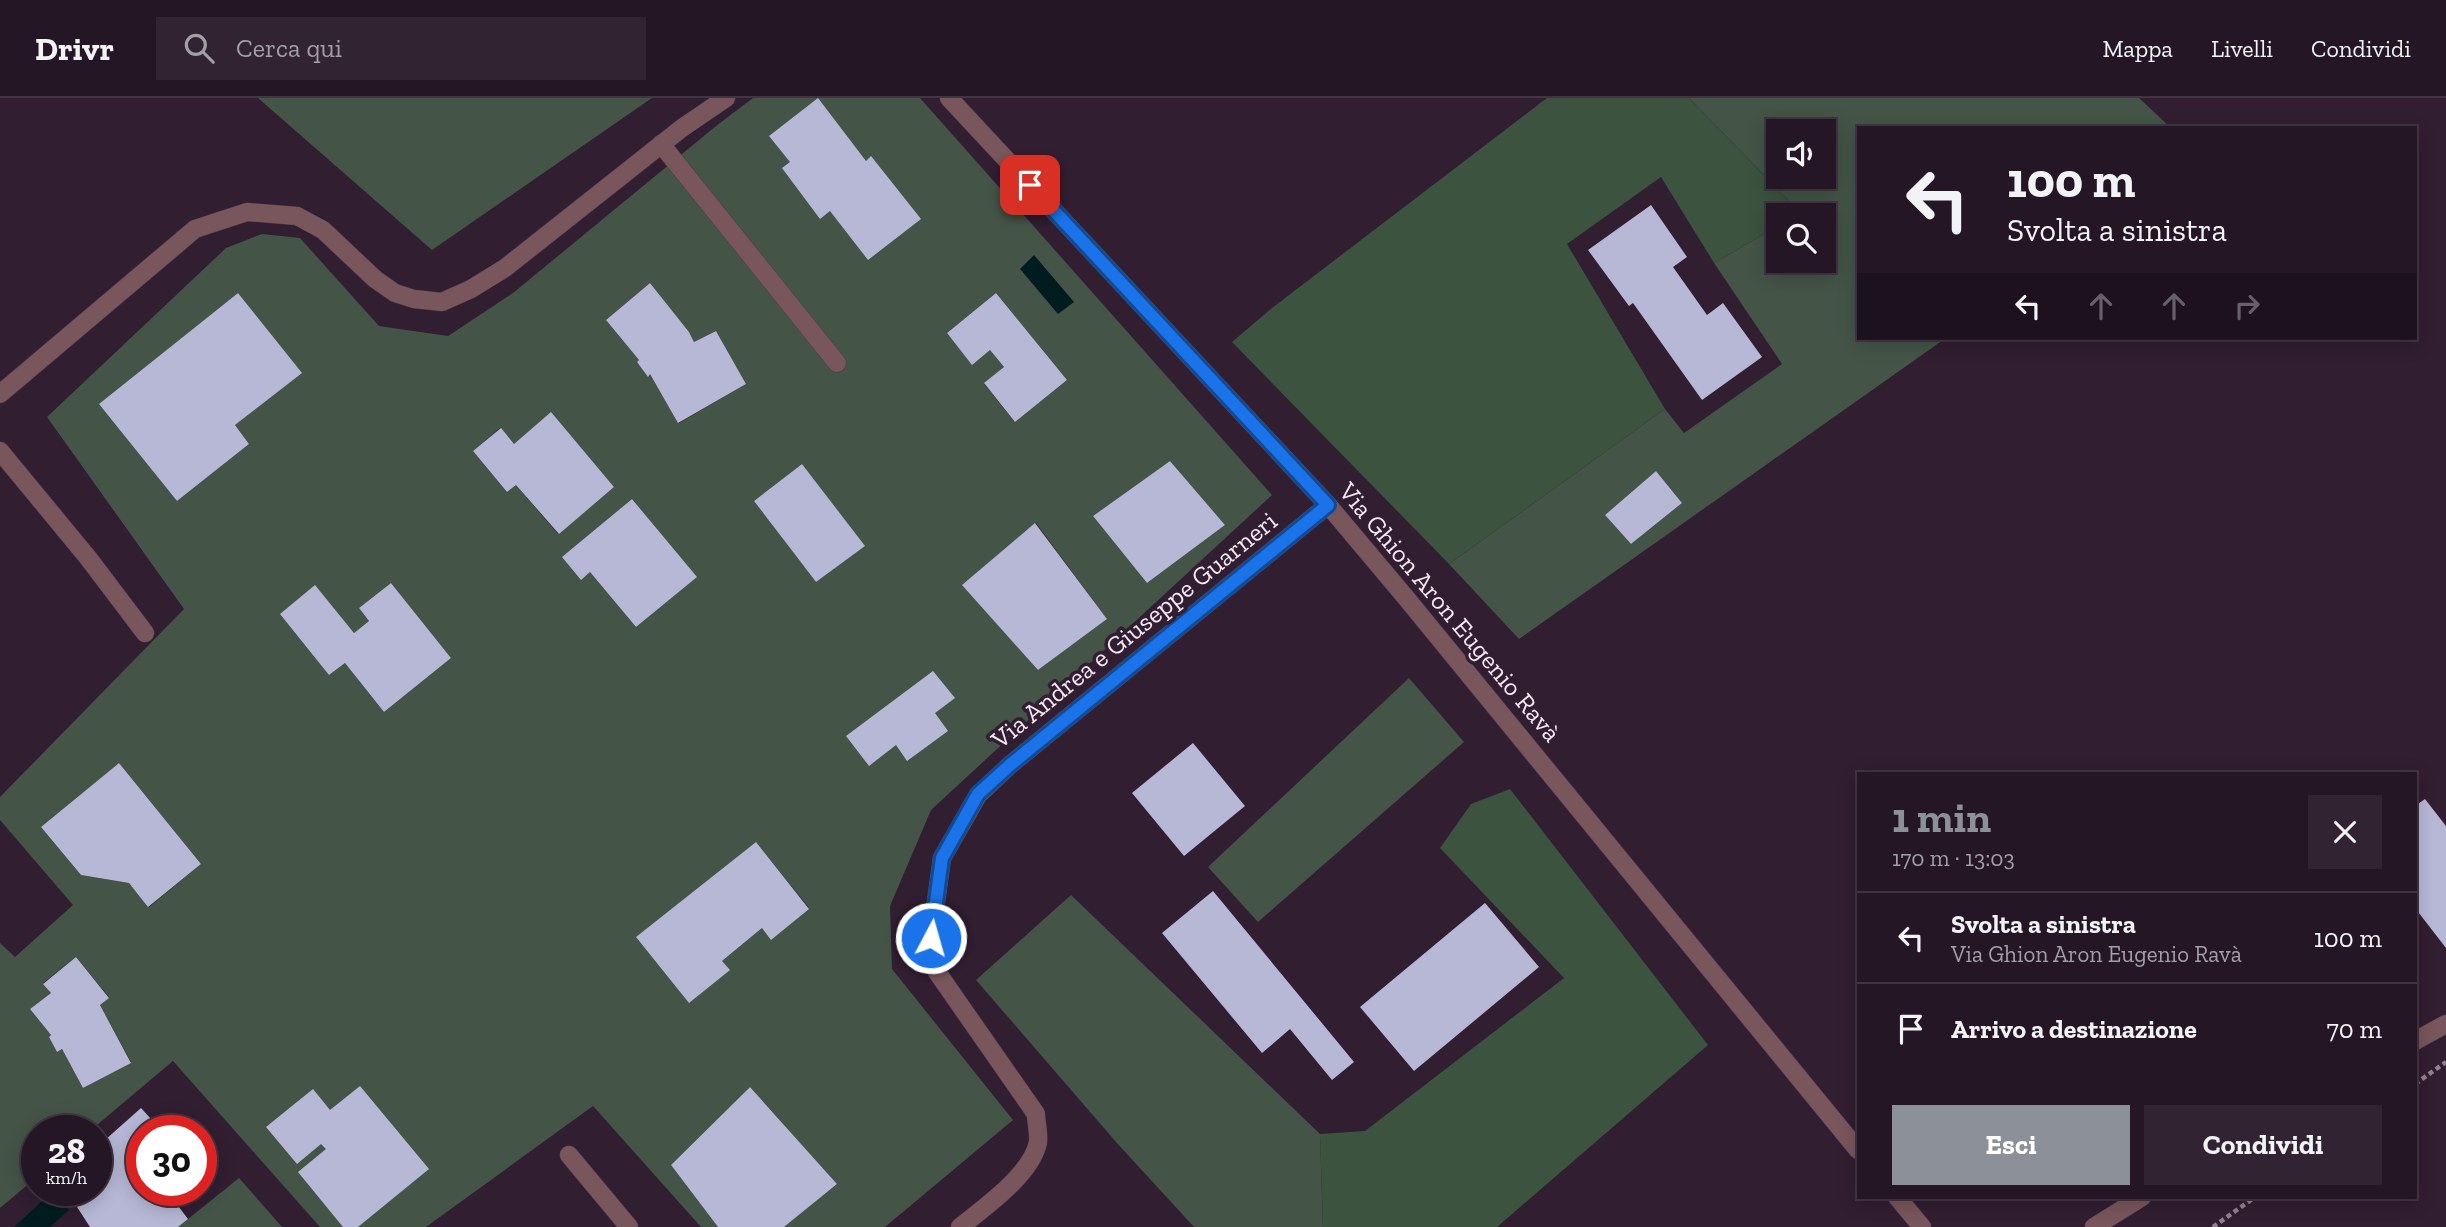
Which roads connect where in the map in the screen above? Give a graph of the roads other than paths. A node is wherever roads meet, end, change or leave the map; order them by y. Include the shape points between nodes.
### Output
1 (726, 98) edge
2 (949, 98) edge
3 (661, 144) junction
4 (837, 363) dead end
5 (0, 394) edge
6 (0, 451) edge
7 (1328, 505) junction
8 (145, 633) dead end
9 (2446, 1024) edge
10 (2417, 1040) edge
11 (1857, 1149) edge
12 (569, 1155) dead end
13 (1899, 1199) edge
14 (2139, 1199) edge
15 (629, 1227) edge
16 (960, 1227) edge
17 (1922, 1227) edge
18 (2094, 1227) edge

1 - 3 street
2 - 7 street, Via Ghion Aron Eugenio Ravà
3 - 4 street
3 - 5 street via 505,268 442,302 395,293 323,230 297,216 247,212 195,229
6 - 8 street
7 - 11 street, Via Ghion Aron Eugenio Ravà
7 - 16 street, Via Andrea e Giuseppe Guarneri via 978,794 942,858 931,938 937,972 1036,1114 1038,1142 1022,1172
9 - 10 street
12 - 15 street
13 - 17 street
14 - 18 street

